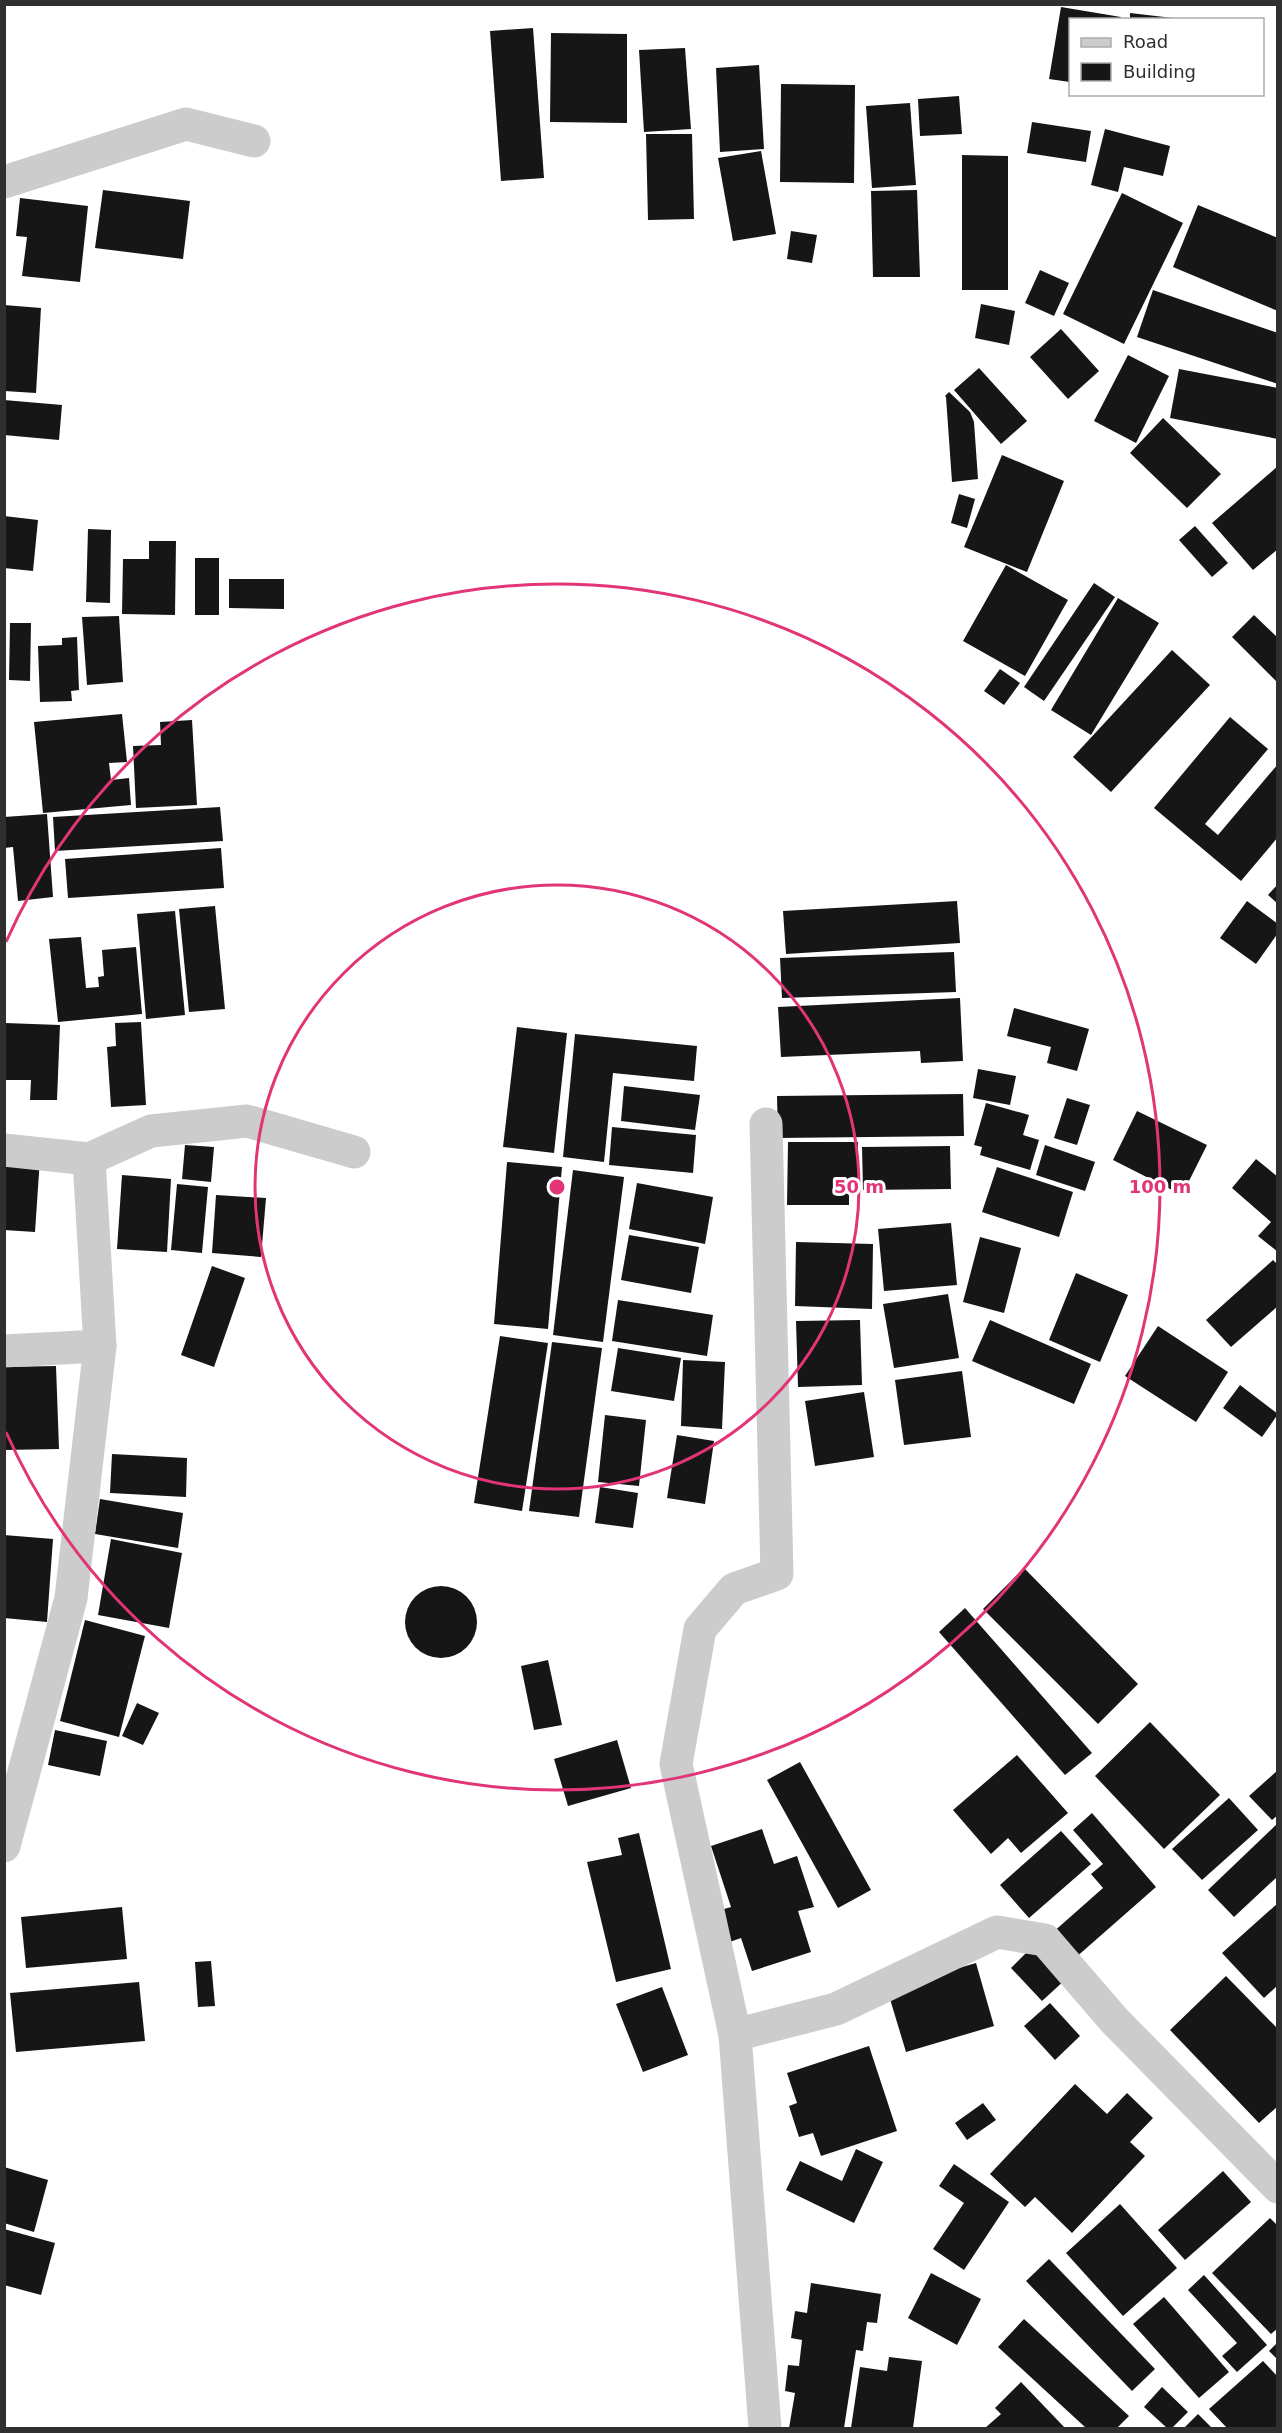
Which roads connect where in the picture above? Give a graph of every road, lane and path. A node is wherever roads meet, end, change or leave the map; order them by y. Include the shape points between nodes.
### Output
1 (254, 141) dead end
2 (4, 182) edge
3 (766, 1124) dead end
4 (4, 1150) edge
5 (354, 1152) dead end
6 (89, 1159) junction
7 (100, 1346) junction
8 (4, 1351) edge
9 (4, 1846) edge
10 (735, 2036) junction
11 (1278, 2187) edge
12 (765, 2428) edge

1 - 2 street via 186,124
3 - 10 street via 777,1575 735,1589 700,1629 676,1764
4 - 6 street
5 - 6 street via 246,1121 151,1131
6 - 7 street
7 - 8 street
7 - 9 street via 71,1598
10 - 11 street via 836,2009 997,1932 1045,1940 1114,2020
10 - 12 street

